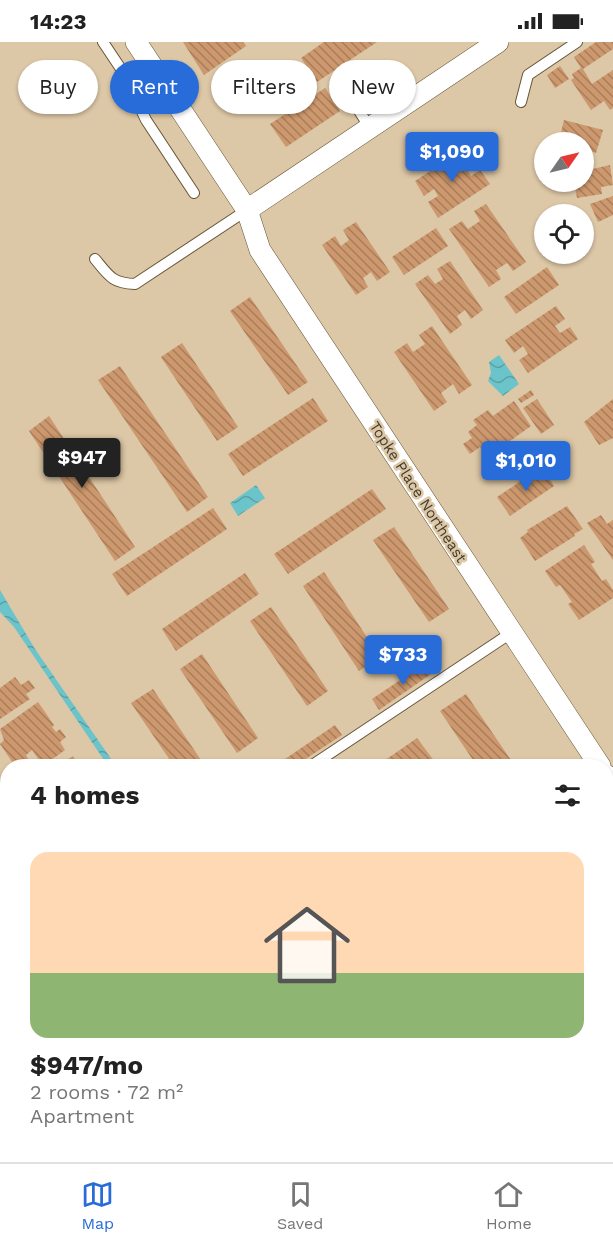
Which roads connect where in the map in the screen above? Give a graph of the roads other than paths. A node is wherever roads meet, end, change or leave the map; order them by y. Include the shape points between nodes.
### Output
1 (103, 42) edge
2 (136, 42) edge
3 (498, 42) edge
4 (577, 42) edge
5 (521, 102) dead end
6 (361, 114) edge
7 (370, 128) junction
8 (194, 193) dead end
9 (247, 210) junction
10 (95, 259) dead end
11 (511, 633) junction
12 (322, 759) edge
13 (595, 759) edge

1 - 8 lane via 128,81 146,120
2 - 9 street, Topke Place Northeast
3 - 7 street
4 - 5 lane via 528,75
6 - 7 lane
7 - 9 street
9 - 10 lane via 135,284 121,284 110,278
9 - 11 street, Topke Place Northeast via 260,250
11 - 12 lane
11 - 13 street, Topke Place Northeast

